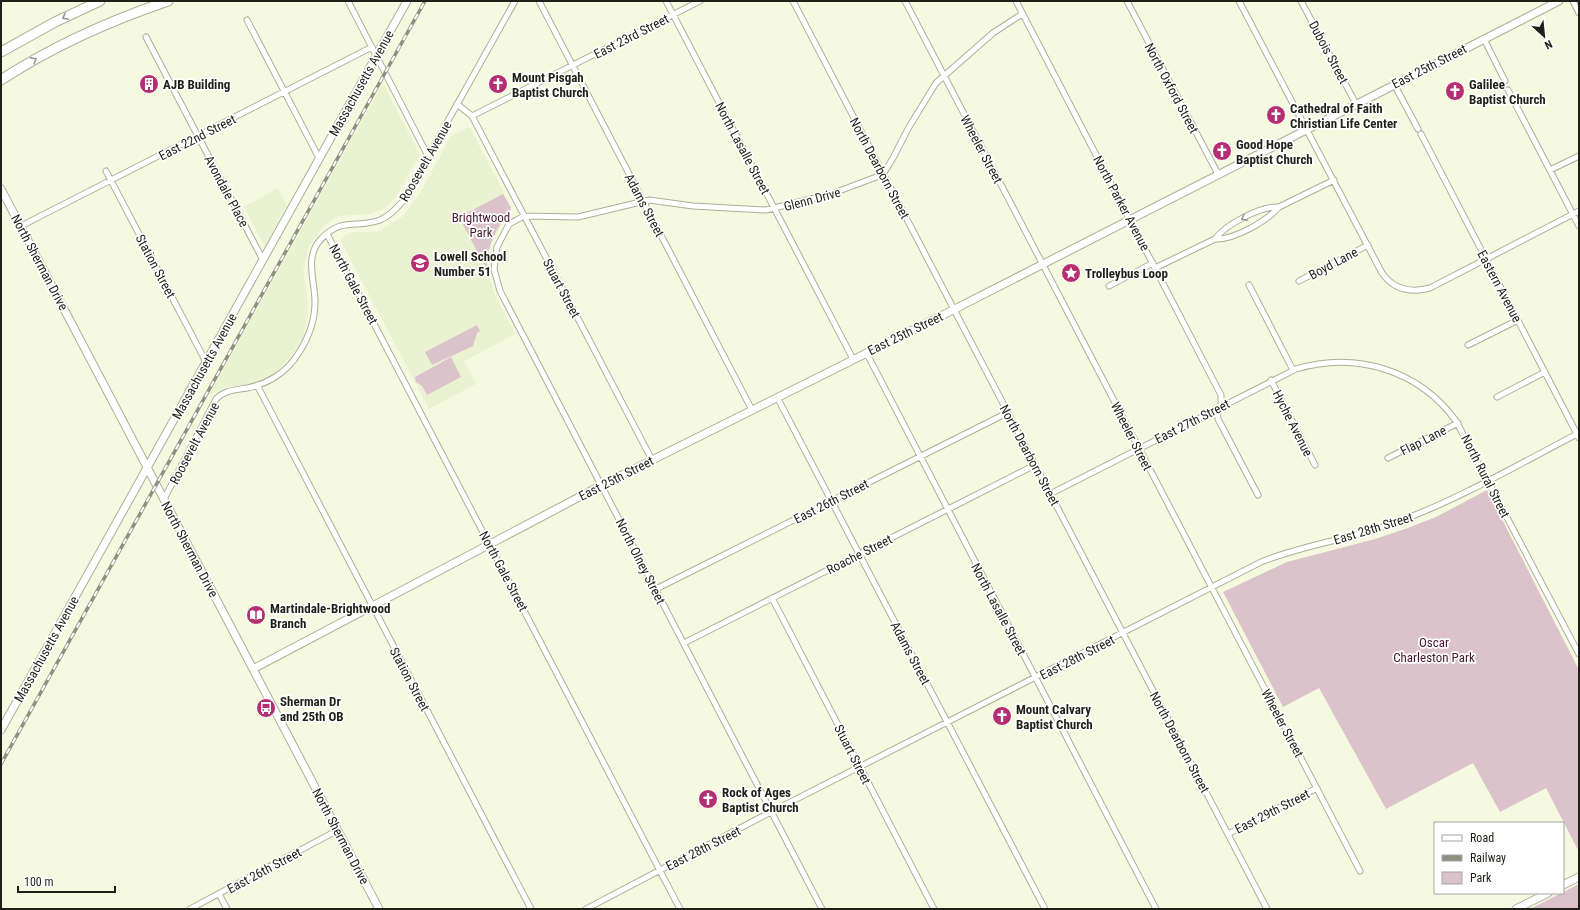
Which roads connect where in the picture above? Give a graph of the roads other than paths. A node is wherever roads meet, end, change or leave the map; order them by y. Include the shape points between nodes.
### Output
1 (100, 1) edge
2 (168, 1) edge
3 (348, 1) edge
4 (407, 1) edge
5 (515, 1) edge
6 (539, 1) edge
7 (666, 1) edge
8 (700, 1) edge
9 (793, 1) edge
10 (905, 1) edge
11 (1016, 1) edge
12 (1127, 1) edge
13 (1239, 1) edge
14 (1301, 1) edge
15 (1559, 1) edge
16 (1573, 1) edge
17 (1579, 13) edge
18 (1022, 14) junction
19 (673, 15) junction
20 (247, 20) dead end
21 (146, 37) dead end
22 (1484, 39) junction
23 (372, 47) junction
24 (1, 52) edge
25 (376, 56) junction
26 (572, 65) junction
27 (944, 75) junction
28 (1, 80) edge
29 (1505, 81) dead end
30 (1394, 84) junction
31 (1508, 90) dead end
32 (285, 92) junction
33 (457, 104) junction
34 (1356, 104) junction
35 (472, 116) junction
36 (1307, 129) junction
37 (198, 137) junction
38 (428, 156) junction
39 (1579, 156) edge
40 (319, 158) junction
41 (1550, 170) junction
42 (106, 171) dead end
43 (883, 174) junction
44 (1218, 174) junction
45 (1334, 180) junction
46 (111, 181) junction
47 (1, 189) edge
48 (643, 201) junction
49 (1279, 207) junction
50 (775, 209) junction
51 (1579, 211) edge
52 (1573, 214) junction
53 (524, 216) junction
54 (1130, 219) junction
55 (21, 226) junction
56 (1579, 226) edge
57 (327, 234) junction
58 (1215, 239) junction
59 (1368, 245) junction
60 (1486, 259) junction
61 (263, 260) junction
62 (1043, 263) junction
63 (1154, 266) junction
64 (1299, 281) dead end
65 (1249, 285) dead end
66 (1109, 286) dead end
67 (954, 309) junction
68 (1518, 320) junction
69 (1468, 345) dead end
70 (866, 352) junction
71 (853, 359) junction
72 (206, 362) junction
73 (1338, 362) joint
74 (1293, 370) junction
75 (1545, 372) junction
76 (1271, 380) junction
77 (257, 385) junction
78 (778, 397) junction
79 (1497, 397) dead end
80 (1219, 407) junction
81 (752, 410) junction
82 (1007, 412) junction
83 (1458, 423) junction
84 (1578, 435) edge
85 (1139, 448) junction
86 (920, 457) junction
87 (1388, 458) dead end
88 (652, 460) junction
89 (1035, 465) junction
90 (1315, 466) dead end
91 (147, 467) junction
92 (1488, 479) junction
93 (602, 485) junction
94 (1050, 494) junction
95 (1258, 495) dead end
96 (164, 499) junction
97 (832, 500) junction
98 (947, 510) junction
99 (490, 544) junction
100 (859, 554) junction
101 (1211, 588) junction
102 (656, 589) junction
103 (772, 598) junction
104 (372, 605) junction
105 (1123, 633) junction
106 (684, 643) junction
107 (1579, 654) edge
108 (253, 669) junction
109 (1035, 678) junction
110 (948, 722) junction
111 (1, 730) edge
112 (860, 767) junction
113 (1317, 788) junction
114 (772, 812) junction
115 (338, 830) junction
116 (1228, 834) junction
117 (660, 870) junction
118 (1360, 871) dead end
119 (1579, 877) edge
120 (1564, 884) edge
121 (219, 894) junction
122 (1546, 894) edge
123 (190, 909) edge
124 (227, 909) edge
125 (379, 909) edge
126 (531, 909) edge
127 (586, 909) edge
128 (680, 909) edge
129 (822, 909) edge
130 (934, 909) edge
131 (1045, 909) edge
132 (1156, 909) edge
133 (1267, 909) edge
134 (1516, 909) edge

1 -> 24 highway
28 -> 2 highway via 84,34
3 - 23 street
4 - 25 street, Massachusetts Avenue
5 - 33 street, Roosevelt Avenue
6 - 26 street, Adams Street
7 - 19 street, North Lasalle Street
8 - 19 street, East 23rd Street
9 - 43 street, North Dearborn Street
10 - 27 street, Wheeler Street
11 - 18 street, North Parker Avenue
12 - 44 street, North Oxford Street
13 - 36 street
14 - 34 street, Dubois Street
15 - 22 street, East 25th Street
16 - 17 street
18 - 27 street via 997,30
18 - 54 street, North Parker Avenue
19 - 26 street, East 23rd Street
19 - 50 street, North Lasalle Street
20 - 32 street
21 - 37 street, Avondale Place
22 - 29 street
22 - 30 street, East 25th Street
23 - 25 street
23 - 32 street, East 22nd Street
25 - 38 street
25 - 40 street, Massachusetts Avenue
26 - 35 street, East 23rd Street
26 - 48 street, Adams Street
27 - 43 street via 928,95
27 - 62 street, Wheeler Street
30 - 34 street, East 25th Street
30 - 60 street, Eastern Avenue
31 - 41 street
32 - 37 street, East 22nd Street
32 - 40 street
33 - 35 street
33 - 38 street, Roosevelt Avenue
34 - 36 street, East 25th Street
35 - 53 street, Stuart Street
36 - 44 street, East 25th Street
36 - 45 street
37 - 46 street, East 22nd Street
37 - 61 street, Avondale Place
38 - 57 street, Roosevelt Avenue via 403,201 390,215 375,222 340,226
39 - 41 street
40 - 61 street, Massachusetts Avenue
41 - 52 street
42 - 46 street, Station Street
43 - 50 street, Glenn Drive via 832,194
43 - 67 street, North Dearborn Street
44 - 54 street, East 25th Street
45 - 49 street
45 - 59 street
46 - 55 street, East 22nd Street
46 - 72 street, Station Street
47 - 55 street, North Sherman Drive
48 - 50 street, Glenn Drive via 757,210
48 - 53 street, Glenn Drive via 578,217
48 - 81 street, Adams Street
49 - 58 street via 1253,227 1222,239
49 -> 58 street via 1271,207 1247,216 1219,233
50 - 71 street, North Lasalle Street
51 - 52 street
52 - 56 street
52 - 60 street
53 - 88 street, Stuart Street
53 - 93 street, North Olney Street via 509,224 498,244 494,263 497,284
54 - 62 street, East 25th Street
54 - 63 street, North Parker Avenue
55 - 91 street, North Sherman Drive
57 - 77 street, Roosevelt Avenue via 318,243 312,257 314,313 310,331 303,346 286,369
57 - 99 street, North Gale Street
58 - 63 street
59 - 60 street via 1388,281 1412,291 1430,288
59 - 64 street, Boyd Lane
60 - 68 street, Eastern Avenue
61 - 72 street, Massachusetts Avenue
62 - 67 street, East 25th Street
62 - 85 street, Wheeler Street
63 - 66 street
63 - 80 street, North Parker Avenue via 1221,395
65 - 74 street
67 - 70 street, East 25th Street
67 - 82 street, North Dearborn Street
68 - 69 street
68 - 75 street, Eastern Avenue
70 - 71 street, East 25th Street
70 - 86 street, North Lasalle Street
71 - 78 street, East 25th Street
72 - 91 street, Massachusetts Avenue
73 - 74 street, East 27th Street
73 - 83 street, North Rural Street via 1368,364 1402,375 1436,398
74 - 76 street, East 27th Street
75 - 79 street
75 - 84 street, Eastern Avenue
76 - 80 street, East 27th Street
76 - 90 street, Hyche Avenue
77 - 96 street, Roosevelt Avenue via 219,396
77 - 104 street, Station Street
78 - 81 street, East 25th Street
78 - 97 street, Adams Street
80 - 85 street, East 27th Street
80 - 95 street, North Parker Avenue via 1218,419
81 - 88 street, East 25th Street
82 - 86 street, East 26th Street
82 - 89 street, North Dearborn Street
83 - 87 street, Flap Lane
83 - 92 street, North Rural Street
84 - 92 street, East 28th Street
85 - 94 street, East 27th Street
85 - 101 street, Wheeler Street
86 - 97 street, East 26th Street
86 - 98 street, North Lasalle Street
88 - 93 street, East 25th Street
89 - 94 street, North Dearborn Street
89 - 98 street, Roache Street
91 - 96 street, North Sherman Drive
91 - 111 street, Massachusetts Avenue
92 - 101 street, East 28th Street via 1418,515 1370,531 1272,557
92 - 107 street, North Rural Street
93 - 99 street, East 25th Street
93 - 102 street, North Olney Street
94 - 105 street, North Dearborn Street
96 - 108 street, North Sherman Drive
97 - 100 street, Adams Street
97 - 102 street, East 26th Street
98 - 100 street, Roache Street
98 - 109 street, North Lasalle Street
99 - 104 street, East 25th Street
99 - 117 street, North Gale Street
100 - 103 street, Roache Street
100 - 110 street, Adams Street
101 - 105 street, East 28th Street
101 - 113 street, Wheeler Street
102 - 106 street, North Olney Street
103 - 106 street, Roache Street
103 - 112 street, Stuart Street
104 - 108 street, East 25th Street
104 - 126 street, Station Street
105 - 109 street, East 28th Street
105 - 116 street, North Dearborn Street
106 - 114 street, North Olney Street
108 - 115 street, North Sherman Drive
109 - 110 street, East 28th Street
109 - 132 street, North Lasalle Street
110 - 112 street, East 28th Street
110 - 131 street, Adams Street
112 - 114 street, East 28th Street
112 - 130 street, Stuart Street
113 - 116 street, East 29th Street
113 - 118 street, Wheeler Street
114 - 117 street, East 28th Street
114 - 129 street, North Olney Street
115 - 121 street, East 26th Street
115 - 125 street, North Sherman Drive
116 - 133 street, North Dearborn Street
117 - 127 street, East 28th Street
117 - 128 street, North Gale Street
119 - 120 street
121 - 123 street, East 26th Street
121 - 124 street
122 - 134 street

